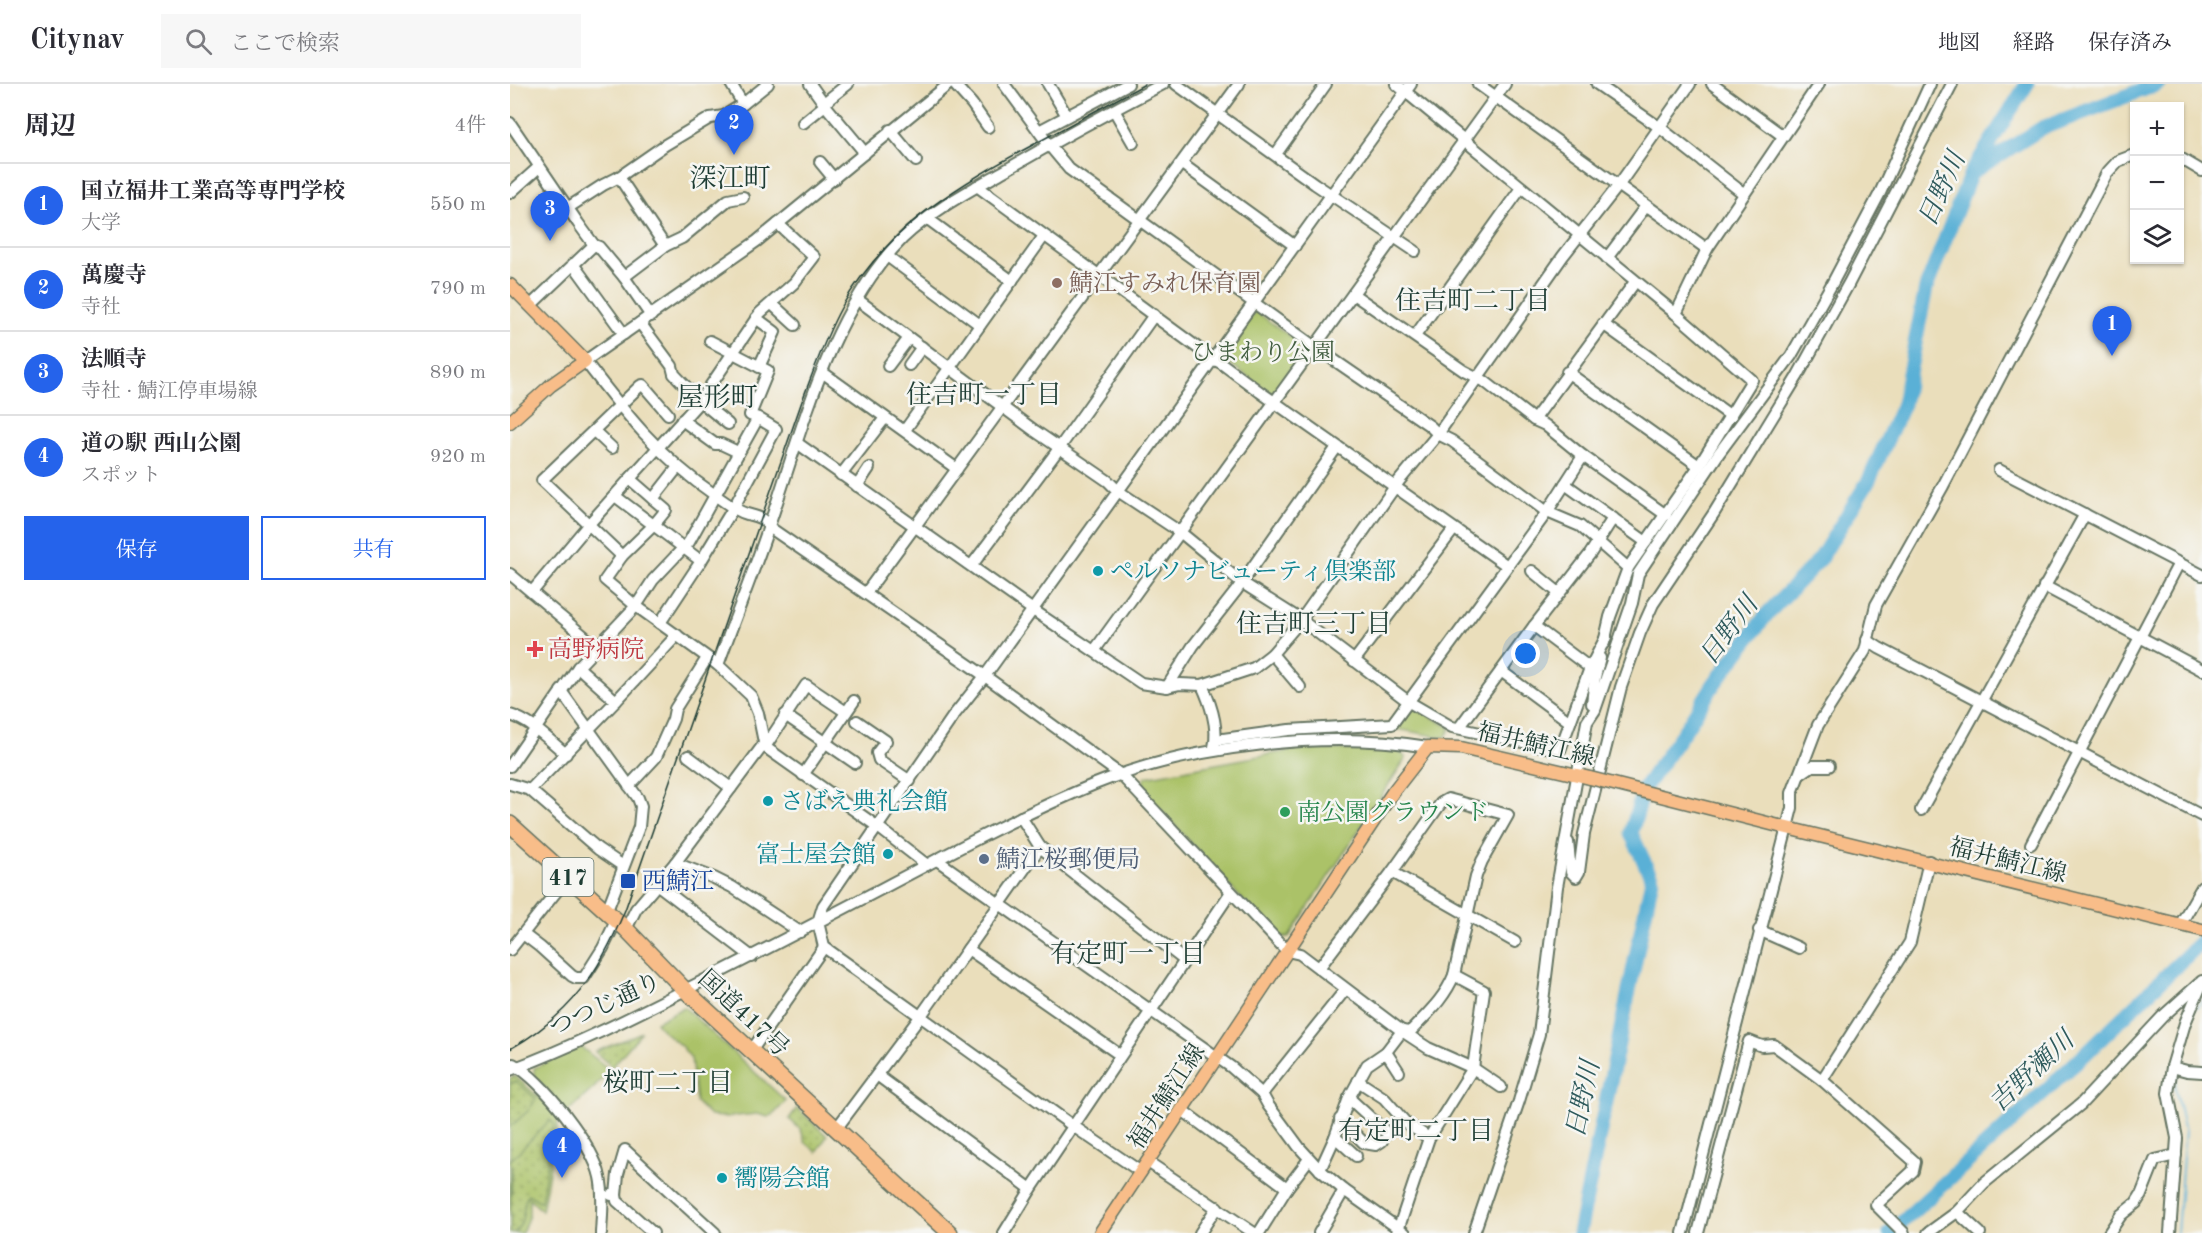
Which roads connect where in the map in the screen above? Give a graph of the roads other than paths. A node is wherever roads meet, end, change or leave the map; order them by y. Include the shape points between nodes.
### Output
1 (731, 84) edge
2 (768, 84) edge
3 (810, 84) edge
4 (848, 84) edge
5 (1004, 84) edge
6 (1048, 84) edge
7 (1128, 84) edge
8 (1163, 84) edge
9 (1176, 84) edge
10 (1239, 84) edge
11 (1326, 84) edge
12 (1396, 84) edge
13 (1478, 84) edge
14 (1505, 84) edge
15 (1597, 84) edge
16 (1690, 84) edge
17 (1712, 84) edge
18 (1819, 84) edge
19 (1930, 84) edge
20 (1952, 84) edge
21 (948, 85) edge
22 (1409, 88) edge
23 (1495, 96) junction
24 (742, 104) junction
25 (825, 105) junction
26 (1114, 110) junction
27 (1217, 112) junction
28 (1067, 116) junction
29 (510, 123) edge
30 (802, 123) dead end
31 (988, 127) dead end
32 (1659, 127) junction
33 (890, 130) junction
34 (1039, 131) junction
35 (1783, 136) junction
36 (1464, 139) junction
37 (1133, 143) dead end
38 (1049, 146) junction
39 (865, 153) junction
40 (1276, 154) junction
41 (2131, 156) edge
42 (2184, 160) edge
43 (916, 161) dead end
44 (820, 162) dead end
45 (1182, 164) junction
46 (539, 167) junction
47 (2202, 171) edge
48 (619, 177) junction
49 (834, 179) junction
50 (977, 186) junction
51 (1618, 186) junction
52 (1521, 188) junction
53 (1743, 193) junction
54 (510, 194) edge
55 (1332, 194) junction
56 (743, 197) dead end
57 (1647, 206) junction
58 (569, 207) junction
59 (928, 219) junction
60 (1140, 219) junction
61 (778, 224) junction
62 (1044, 236) junction
63 (1394, 236) junction
64 (1580, 236) junction
65 (594, 245) junction
66 (665, 246) junction
67 (1295, 246) junction
68 (1707, 249) junction
69 (1415, 252) dead end
70 (887, 256) junction
71 (1607, 258) junction
72 (573, 264) junction
73 (1098, 274) junction
74 (624, 277) junction
75 (1012, 281) junction
76 (1635, 282) junction
77 (510, 285) edge
78 (1353, 294) junction
79 (858, 300) junction
80 (1254, 302) junction
81 (772, 304) junction
82 (531, 305) junction
83 (1676, 314) junction
84 (1154, 315) junction
85 (651, 316) junction
86 (756, 318) junction
87 (640, 323) junction
88 (1603, 324) junction
89 (795, 325) dead end
90 (980, 325) junction
91 (624, 334) junction
92 (1415, 336) junction
93 (909, 338) junction
94 (710, 341) dead end
95 (922, 347) junction
96 (1315, 347) junction
97 (733, 354) junction
98 (1212, 359) junction
99 (585, 360) junction
100 (909, 365) dead end
101 (759, 366) junction
102 (888, 366) dead end
103 (950, 367) junction
104 (822, 372) junction
105 (1567, 372) junction
106 (1475, 378) junction
107 (700, 401) junction
108 (1274, 401) junction
109 (620, 406) junction
110 (1003, 407) junction
111 (669, 414) dead end
112 (1731, 416) junction
113 (758, 418) junction
114 (885, 418) junction
115 (682, 420) junction
116 (1534, 420) junction
117 (510, 422) edge
118 (728, 424) dead end
119 (905, 430) junction
120 (594, 431) junction
121 (1438, 434) junction
122 (797, 443) junction
123 (1337, 447) junction
124 (612, 448) dead end
125 (1059, 448) junction
126 (657, 449) junction
127 (738, 452) junction
128 (1583, 456) junction
129 (1699, 466) junction
130 (678, 467) junction
131 (870, 468) dead end
132 (957, 469) junction
133 (1999, 470) dead end
134 (841, 475) junction
135 (630, 479) junction
136 (1565, 484) junction
137 (857, 486) junction
138 (1396, 487) junction
139 (1118, 491) junction
140 (715, 495) junction
141 (615, 496) junction
142 (653, 499) junction
143 (734, 507) junction
144 (1547, 512) junction
145 (2085, 514) junction
146 (1666, 515) junction
147 (1613, 518) junction
148 (589, 524) junction
149 (653, 526) junction
150 (769, 527) junction
151 (915, 528) junction
152 (1454, 529) junction
153 (1180, 532) junction
154 (1596, 541) junction
155 (1646, 542) junction
156 (683, 549) junction
157 (622, 556) junction
158 (701, 561) junction
159 (2179, 563) junction
160 (972, 565) junction
161 (1506, 566) junction
162 (1628, 568) junction
163 (1532, 571) dead end
164 (510, 574) edge
165 (2202, 575) edge
166 (1241, 582) junction
167 (2044, 586) junction
168 (532, 592) junction
169 (866, 593) junction
170 (1559, 593) junction
171 (636, 606) junction
172 (1033, 610) junction
173 (1301, 620) junction
174 (660, 623) junction
175 (1534, 626) junction
176 (677, 635) junction
177 (2140, 637) junction
178 (1606, 638) junction
179 (1867, 640) junction
180 (597, 647) junction
181 (1094, 651) junction
182 (1272, 654) junction
183 (707, 658) junction
184 (1354, 661) junction
185 (718, 665) junction
186 (578, 667) junction
187 (1590, 668) junction
188 (2202, 670) edge
189 (1501, 671) junction
190 (986, 676) junction
191 (1202, 685) junction
192 (1167, 687) junction
193 (1300, 687) dead end
194 (561, 691) junction
195 (1981, 700) junction
196 (616, 701) junction
197 (854, 701) dead end
198 (1409, 702) junction
199 (1594, 710) junction
200 (846, 712) junction
201 (510, 715) edge
202 (785, 715) junction
203 (857, 721) dead end
204 (1570, 722) junction
205 (1459, 728) junction
206 (536, 729) junction
207 (588, 729) junction
208 (1216, 740) junction
209 (825, 742) junction
210 (764, 745) junction
211 (1428, 747) junction
212 (2080, 752) junction
213 (1213, 753) junction
214 (566, 754) junction
215 (688, 756) dead end
216 (855, 763) dead end
217 (510, 766) edge
218 (1829, 766) dead end
219 (803, 775) junction
220 (1121, 775) junction
221 (1577, 775) junction
222 (1799, 775) junction
223 (910, 781) junction
224 (510, 784) edge
225 (629, 786) junction
226 (731, 788) junction
227 (530, 790) junction
228 (1921, 810) dead end
229 (2202, 816) edge
230 (1021, 817) junction
231 (510, 825) edge
232 (1783, 826) junction
233 (878, 827) junction
234 (1566, 830) junction
235 (2031, 844) dead end
236 (1040, 847) junction
237 (1929, 861) junction
238 (932, 862) junction
239 (675, 863) junction
240 (623, 866) junction
241 (1392, 872) junction
242 (568, 877) junction
243 (658, 885) junction
244 (2202, 887) edge
245 (1231, 892) junction
246 (1000, 904) junction
247 (1467, 915) junction
248 (616, 921) junction
249 (818, 922) junction
250 (2184, 926) junction
251 (1759, 930) junction
252 (2202, 930) edge
253 (800, 932) junction
254 (522, 934) junction
255 (1515, 942) dead end
256 (824, 947) junction
257 (1798, 948) dead end
258 (968, 949) junction
259 (510, 950) edge
260 (1287, 951) junction
261 (752, 957) junction
262 (1184, 960) junction
263 (1319, 969) junction
264 (1454, 975) junction
265 (2202, 982) edge
266 (685, 990) junction
267 (1345, 990) junction
268 (1151, 1010) junction
269 (920, 1017) junction
270 (1402, 1031) junction
271 (752, 1050) junction
272 (1386, 1052) junction
273 (1120, 1055) junction
274 (1216, 1057) junction
275 (513, 1067) edge
276 (2172, 1067) junction
277 (1473, 1068) junction
278 (1399, 1072) dead end
279 (2202, 1072) edge
280 (877, 1075) junction
281 (1822, 1080) junction
282 (1358, 1081) junction
283 (1502, 1087) dead end
284 (1262, 1094) junction
285 (1349, 1098) junction
286 (1182, 1110) junction
287 (1340, 1119) junction
288 (1073, 1126) junction
289 (836, 1129) junction
290 (1335, 1137) junction
291 (1429, 1138) junction
292 (2176, 1155) junction
293 (1356, 1156) dead end
294 (1309, 1159) junction
295 (1145, 1167) junction
296 (1320, 1170) junction
297 (1287, 1188) junction
298 (1031, 1189) junction
299 (1344, 1190) junction
300 (616, 1194) junction
301 (602, 1195) junction
302 (1218, 1207) junction
303 (1957, 1212) junction
304 (1400, 1232) edge
305 (1904, 1232) edge
306 (601, 1233) edge
307 (653, 1233) edge
308 (715, 1233) edge
309 (950, 1233) edge
310 (1004, 1233) edge
311 (1100, 1233) edge
312 (1200, 1233) edge
313 (1254, 1233) edge
314 (1259, 1233) edge
315 (1319, 1233) edge
316 (1474, 1233) edge
317 (1683, 1233) edge
318 (1698, 1233) edge
319 (1928, 1233) edge
320 (1980, 1233) edge
321 (2109, 1233) edge
322 (2170, 1233) edge

1 - 24 street
2 - 24 street
3 - 25 street
4 - 25 street
5 - 34 street
6 - 28 street
7 - 28 street
8 - 26 street
9 - 27 street
10 - 27 street
11 - 40 street
12 - 22 street
13 - 23 street
14 - 23 street
15 - 32 street
16 - 32 street
17 - 35 street
18 - 35 street
19 - 199 street via 1880,193 1791,356 1719,453 1638,574 1632,603
20 - 234 street via 1797,377 1653,604 1621,687 1576,877 1571,872
21 - 31 street via 972,104
21 - 33 street
22 - 36 street
22 - 55 street
23 - 36 street
23 - 51 street
24 - 48 street via 724,116 710,118
25 - 30 street
25 - 39 street
26 - 37 street
26 - 38 street
27 - 40 street
27 - 45 street
28 - 34 street
29 - 46 street
32 - 51 street
32 - 53 street
33 - 39 street
33 - 43 street
34 - 38 street
35 - 53 street
36 - 52 street
36 - 63 street
38 - 50 street
38 - 60 street via 1070,169
39 - 49 street
40 - 55 street
41 - 179 street via 2118,161 2107,173 1876,605
42 - 47 street
44 - 49 street
45 - 60 street
45 - 67 street
46 - 54 street
46 - 58 street
48 - 58 street
48 - 66 street
49 - 61 street
50 - 59 street
50 - 62 street
51 - 57 street
51 - 64 street
52 - 64 street
52 - 92 street
53 - 68 street
55 - 63 street
55 - 67 street
56 - 66 street via 728,200 682,238
57 - 68 street
57 - 71 street
58 - 65 street
59 - 70 street
59 - 75 street
60 - 73 street
60 - 80 street
61 - 81 street via 814,257
61 - 85 street
62 - 73 street
62 - 75 street
63 - 69 street
63 - 78 street
64 - 71 street
64 - 106 street
65 - 72 street
65 - 74 street
66 - 74 street
67 - 80 street
68 - 83 street
70 - 79 street
70 - 90 street
71 - 76 street
72 - 82 street
72 - 91 street
73 - 84 street
73 - 110 street
74 - 85 street
75 - 90 street
76 - 83 street
76 - 88 street
77 - 82 main road
78 - 92 street
78 - 96 street
79 - 93 street
79 - 104 street via 835,339
80 - 96 street
80 - 98 street
81 - 86 street
81 - 89 street
82 - 99 main road
83 - 112 street via 1752,380
84 - 98 street
84 - 125 street
85 - 87 street
86 - 97 street
86 - 101 street via 775,332
87 - 91 street
87 - 107 street via 672,366 674,375
88 - 105 street
88 - 112 street
90 - 103 street
91 - 99 street
92 - 106 street
93 - 95 street
93 - 102 street
94 - 97 street
95 - 100 street
95 - 103 street
96 - 108 street
96 - 121 street
97 - 101 street
97 - 107 street
98 - 108 street
98 - 139 street
99 - 109 street
99 - 117 main road
101 - 113 street via 768,371 750,415
103 - 110 street
103 - 119 street
104 - 114 street
104 - 122 street
105 - 116 street
105 - 129 street
106 - 116 street
106 - 121 street
107 - 115 street
107 - 118 street
108 - 123 street
108 - 153 street
109 - 111 street via 643,385
109 - 120 street
109 - 126 street
110 - 125 street
110 - 132 street
112 - 129 street
113 - 127 street
113 - 143 street via 776,429
114 - 119 street
114 - 134 street
115 - 126 street
115 - 127 street via 715,444
116 - 128 street
119 - 132 street
120 - 124 street
120 - 148 street via 542,480
121 - 138 street
121 - 144 street
122 - 134 street
122 - 150 street
123 - 138 street
123 - 166 street
125 - 139 street
125 - 160 street
126 - 130 street
126 - 135 street
127 - 140 street
128 - 136 street
128 - 146 street
129 - 146 street
130 - 140 street
130 - 142 street
131 - 137 street
132 - 151 street
133 - 145 street
134 - 137 street
135 - 141 street
135 - 142 street
136 - 144 street
136 - 147 street
137 - 151 street
138 - 152 street
138 - 173 street
139 - 153 street
139 - 172 street
140 - 143 street
140 - 156 street
141 - 148 street
141 - 149 street
142 - 149 street via 666,510
143 - 150 street via 759,525
143 - 158 street
144 - 154 street via 1581,526
144 - 161 street
145 - 159 street
145 - 167 street
146 - 155 street
147 - 154 street
147 - 155 street
148 - 157 street
148 - 168 street
149 - 156 street
149 - 157 street
150 - 169 street
150 - 185 street
151 - 160 street
151 - 169 street
152 - 161 street
152 - 184 street
153 - 166 street
153 - 181 street
154 - 162 street
154 - 170 street
155 - 162 street
156 - 158 street
156 - 171 street via 653,580
157 - 171 street via 605,580
158 - 174 street
159 - 165 street
159 - 177 street
160 - 172 street
161 - 198 street
162 - 178 street
163 - 170 street
164 - 168 street
166 - 173 street
166 - 192 street
167 - 177 street
167 - 195 street
168 - 180 street
169 - 190 street
170 - 175 street
171 - 174 street
171 - 180 street
172 - 181 street
172 - 190 street
173 - 182 street
173 - 184 street
174 - 176 street
175 - 187 street
175 - 189 street
176 - 183 street
176 - 196 street
177 - 188 street
177 - 212 street
178 - 187 street
178 - 199 street via 1595,677
179 - 195 street
179 - 222 street via 1818,725
180 - 186 street
181 - 192 street via 1141,683
182 - 191 street via 1254,668
182 - 193 street
183 - 185 street
183 - 225 street via 675,709 656,757
184 - 198 street
185 - 210 street via 752,696
186 - 194 street
186 - 196 street
187 - 204 street
189 - 204 street
189 - 205 street
190 - 220 street
190 - 223 street via 954,715
191 - 192 street
191 - 208 street
194 - 206 street
194 - 207 street
195 - 212 street
195 - 228 street
196 - 207 street
197 - 200 street
198 - 205 street
198 - 208 street via 1392,724 1289,730
199 - 221 street via 1587,722
200 - 202 street via 806,685
200 - 209 street
201 - 206 street
202 - 209 street
202 - 210 street
203 - 223 street via 886,741 877,753 879,760
204 - 205 street via 1560,750
206 - 214 street
206 - 217 street
207 - 214 street
207 - 225 street
208 - 213 street
209 - 216 street
209 - 219 street
210 - 219 street
210 - 226 street
211 - 213 street, つつじ通り via 1324,740
211 - 221 main road, 福井鯖江線 via 1461,748
211 - 260 main road, 福井鯖江線 via 1393,792
212 - 229 street
212 - 235 street
213 - 220 street, つつじ通り via 1170,760
214 - 227 street
215 - 226 street
218 - 222 street via 1812,766
219 - 233 street
220 - 230 street, つつじ通り
220 - 245 street
221 - 232 main road, 福井鯖江線, bridge
221 - 234 street
222 - 232 street via 1792,793 1792,808
223 - 233 street
224 - 227 street
225 - 240 street via 641,806 639,827
226 - 239 street
227 - 240 street
230 - 236 street
230 - 238 street, つつじ通り
231 - 242 highway, 国道417号 / 417
232 - 237 main road, 福井鯖江線
232 - 251 street
233 - 238 street
233 - 249 street via 823,906
234 - 316 street via 1539,1034
236 - 246 street
236 - 262 street
237 - 250 main road, 福井鯖江線
237 - 281 street via 1910,942
238 - 246 street
238 - 249 street, つつじ通り
239 - 243 street
239 - 253 street via 714,878
240 - 248 street
241 - 247 street
241 - 247 street via 1441,803 1448,799 1508,814 1482,861
241 - 263 street
242 - 248 highway, 国道417号 / 417
242 - 254 street
243 - 248 street via 636,909
243 - 261 street
244 - 250 street
245 - 260 street
245 - 262 street
246 - 258 street
246 - 268 street
247 - 255 street
247 - 264 street
248 - 254 street via 587,974 580,979
248 - 266 highway, 国道417号 / 417
249 - 253 street, つつじ通り
249 - 256 street
250 - 252 main road, 福井鯖江線
251 - 257 street
251 - 317 street
253 - 261 street, つつじ通り
254 - 259 street
256 - 269 street
256 - 271 street
258 - 269 street
258 - 273 street
260 - 263 street via 1300,954
260 - 274 main road, 福井鯖江線
261 - 266 street, つつじ通り
262 - 268 street
263 - 267 street
264 - 270 street via 1440,1000 1410,1032
264 - 277 street via 1484,991
265 - 276 street
265 - 303 street via 2162,1017 2081,1104 1984,1183
266 - 271 highway, 国道417号 / 417
266 - 275 street, つつじ通り via 611,1028
267 - 270 street
267 - 284 street
268 - 273 street
268 - 274 street
269 - 280 street
269 - 288 street
270 - 272 street
270 - 277 street via 1428,1048
271 - 289 highway, 国道417号 / 417
272 - 278 street
272 - 282 street via 1366,1065
273 - 288 street
274 - 284 street
274 - 286 main road, 福井鯖江線
275 - 301 street via 528,1074 579,1135 600,1176
276 - 279 street
276 - 292 street via 2168,1094 2175,1123
277 - 283 street
277 - 291 street
280 - 289 street
280 - 298 street
281 - 305 street via 1915,1162 1913,1172 1876,1205
281 - 318 street via 1774,1045 1749,1041
282 - 285 street
282 - 291 street via 1384,1098 1406,1123
284 - 294 street
285 - 287 street
285 - 287 street via 1385,1137 1376,1145 1364,1143
286 - 295 main road, 福井鯖江線
286 - 297 street
287 - 290 street
288 - 295 street
288 - 298 street
289 - 309 highway, 国道417号 / 417
290 - 293 street
290 - 296 street
291 - 304 street
292 - 321 street via 2155,1160 2136,1203 2121,1215
292 - 322 street
294 - 296 street
294 - 297 street
295 - 302 street
295 - 311 main road, 福井鯖江線
296 - 299 street
297 - 314 street
298 - 310 street
299 - 304 street
299 - 315 street
300 - 301 street
300 - 307 street via 617,1201
300 - 308 street via 625,1150
301 - 306 street
302 - 312 street
302 - 313 street
303 - 319 street
303 - 320 street

